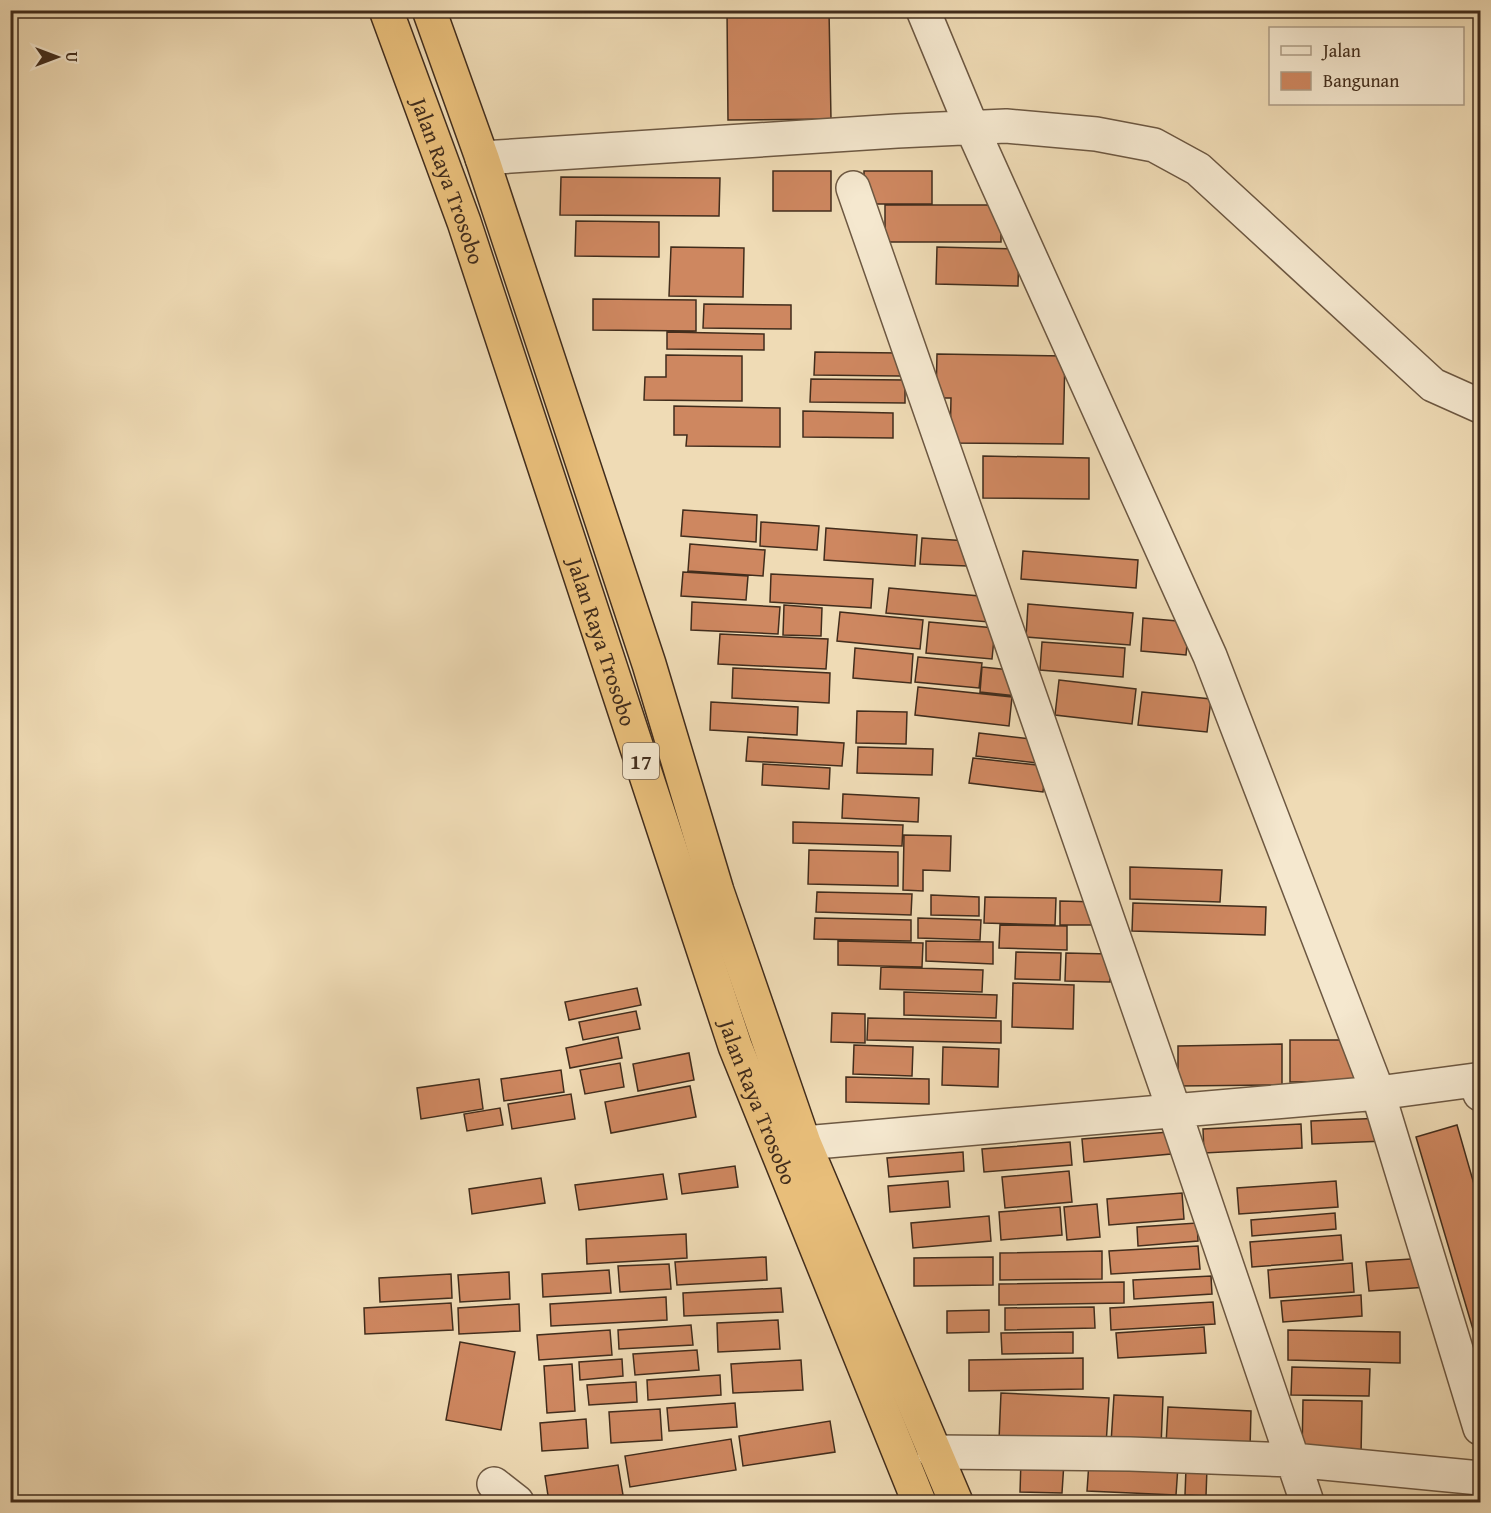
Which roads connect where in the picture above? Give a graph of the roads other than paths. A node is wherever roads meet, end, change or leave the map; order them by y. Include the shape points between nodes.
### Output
1 (386, 10) edge
2 (429, 10) edge
3 (923, 10) edge
4 (985, 127) junction
5 (482, 158) junction
6 (853, 188) dead end
7 (1480, 406) edge
8 (1479, 1084) edge
9 (1392, 1091) junction
10 (1174, 1110) junction
11 (804, 1143) junction
12 (888, 1427) junction
13 (1480, 1428) edge
14 (929, 1440) junction
15 (1293, 1460) junction
16 (1480, 1478) edge
17 (919, 1503) edge
18 (956, 1503) edge
19 (1308, 1503) edge

1 - 12 highway, Jalan Raya Trosobo / 17 via 464,222 735,1046
2 - 5 highway, Jalan Raya Trosobo / 17
3 - 4 street
4 - 5 street
4 - 7 street via 1096,134 1154,145 1198,168 1433,385
4 - 9 street
5 - 11 highway, Jalan Raya Trosobo / 17 via 649,664 717,891
6 - 10 street
8 - 9 street
9 - 10 street
9 - 13 street
10 - 11 street
10 - 15 street
11 - 14 highway, Jalan Raya Trosobo / 17
12 - 14 highway
12 - 17 highway, Jalan Raya Trosobo / 17
14 - 15 street
14 - 18 highway, Jalan Raya Trosobo / 17
15 - 16 street
15 - 19 street

